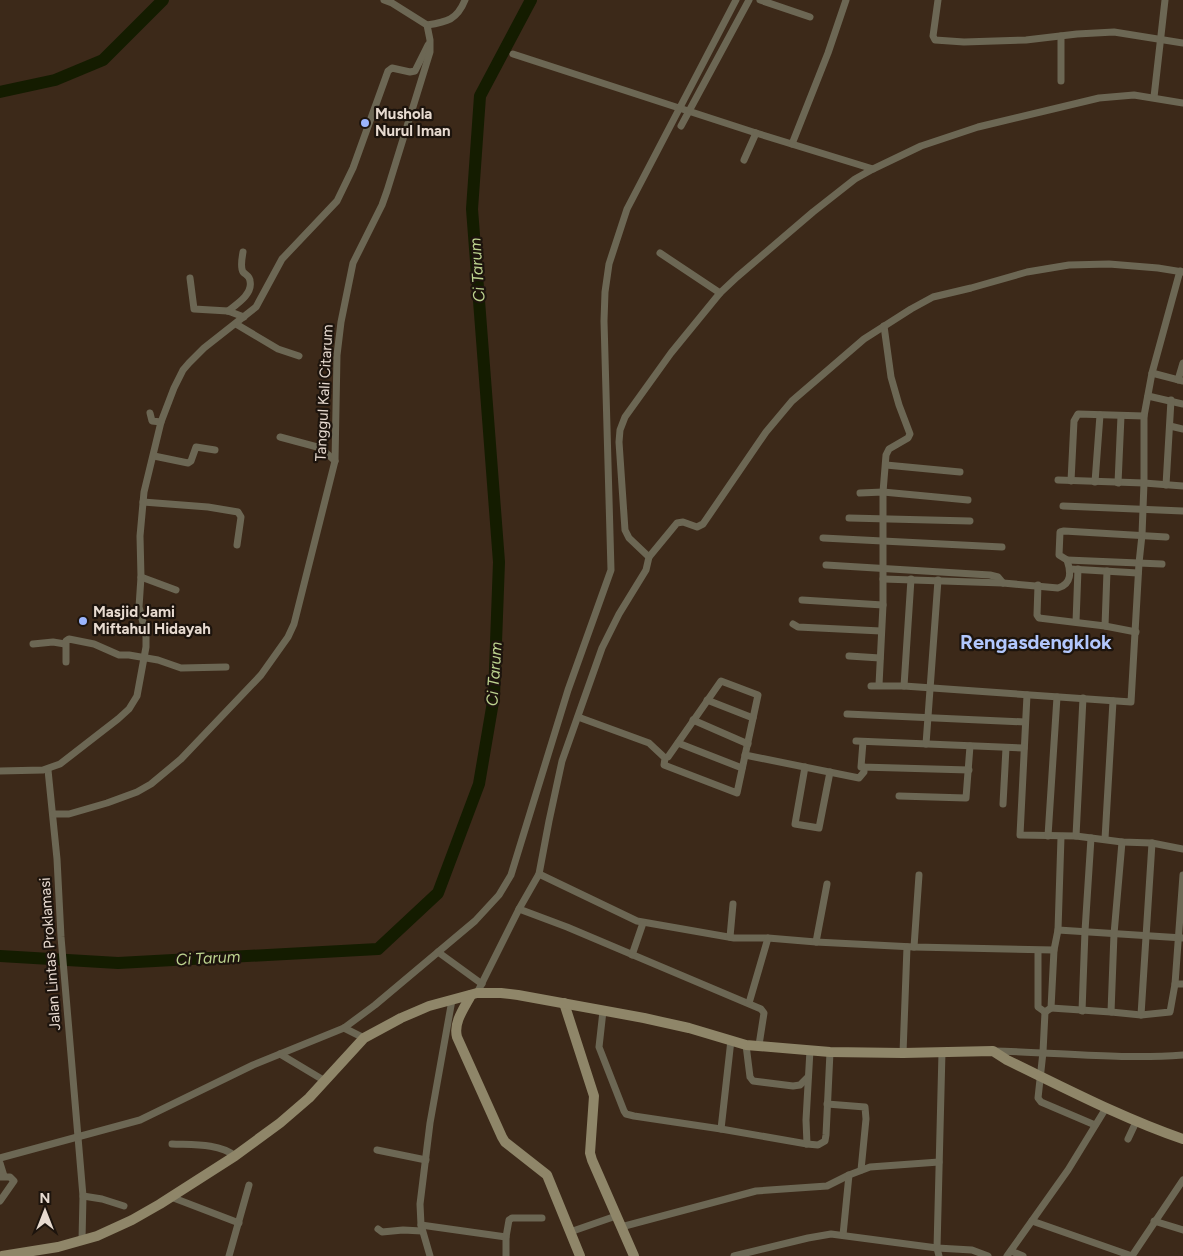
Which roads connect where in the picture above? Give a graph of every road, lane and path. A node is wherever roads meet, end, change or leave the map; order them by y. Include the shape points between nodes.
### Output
1 (384, 0) edge
2 (466, 0) edge
3 (736, 0) edge
4 (749, 0) edge
5 (760, 0) edge
6 (846, 0) edge
7 (938, 0) edge
8 (1165, 0) edge
9 (810, 16) dead end
10 (427, 24) junction
11 (1061, 36) junction
12 (1160, 39) junction
13 (430, 40) junction
14 (1183, 43) edge
15 (513, 54) dead end
16 (1061, 81) dead end
17 (1154, 98) junction
18 (1183, 103) edge
19 (679, 107) junction
20 (689, 110) junction
21 (681, 126) dead end
22 (756, 133) junction
23 (792, 144) junction
24 (744, 160) dead end
25 (873, 169) junction
26 (243, 252) dead end
27 (660, 253) dead end
28 (1181, 271) edge
29 (190, 278) dead end
30 (720, 293) junction
31 (228, 311) junction
32 (244, 317) junction
33 (236, 324) junction
34 (884, 326) junction
35 (299, 356) dead end
36 (1183, 363) edge
37 (1152, 373) junction
38 (1181, 380) edge
39 (1148, 396) junction
40 (1171, 400) junction
41 (1183, 404) edge
42 (150, 413) dead end
43 (1100, 415) junction
44 (1121, 416) junction
45 (1144, 416) junction
46 (161, 422) junction
47 (1170, 426) junction
48 (1183, 429) edge
49 (280, 437) dead end
50 (215, 450) dead end
51 (154, 456) junction
52 (335, 461) junction
53 (886, 465) junction
54 (960, 472) dead end
55 (1058, 480) dead end
56 (1071, 481) junction
57 (1095, 482) junction
58 (1118, 482) junction
59 (1144, 483) junction
60 (1166, 485) junction
61 (1183, 486) edge
62 (883, 492) junction
63 (860, 493) dead end
64 (968, 500) dead end
65 (143, 502) junction
66 (1063, 506) dead end
67 (1142, 509) junction
68 (1183, 511) edge
69 (849, 518) dead end
70 (883, 518) junction
71 (970, 521) dead end
72 (1142, 535) junction
73 (1166, 537) dead end
74 (823, 538) dead end
75 (882, 541) junction
76 (237, 545) dead end
77 (1002, 548) dead end
78 (649, 557) junction
79 (1067, 560) junction
80 (1138, 563) junction
81 (1162, 564) dead end
82 (826, 565) dead end
83 (883, 568) junction
84 (1070, 569) junction
85 (1078, 569) junction
86 (1107, 571) junction
87 (1138, 573) junction
88 (141, 577) junction
89 (883, 578) junction
90 (911, 579) junction
91 (938, 580) junction
92 (1003, 583) junction
93 (1038, 585) junction
94 (176, 590) dead end
95 (802, 600) dead end
96 (883, 605) junction
97 (1076, 622) junction
98 (793, 624) dead end
99 (1105, 626) junction
100 (881, 631) junction
101 (1136, 632) junction
102 (33, 644) dead end
103 (65, 644) junction
104 (848, 656) dead end
105 (145, 657) junction
106 (880, 658) junction
107 (66, 662) dead end
108 (226, 667) dead end
109 (904, 686) junction
110 (931, 688) junction
111 (1027, 695) junction
112 (1057, 697) junction
113 (1083, 698) junction
114 (707, 700) junction
115 (1112, 701) junction
116 (847, 714) dead end
117 (578, 717) junction
118 (929, 717) junction
119 (753, 718) junction
120 (693, 720) junction
121 (1026, 722) junction
122 (678, 743) junction
123 (748, 744) junction
124 (926, 744) junction
125 (970, 746) junction
126 (1006, 748) junction
127 (1024, 748) junction
128 (746, 755) junction
129 (665, 758) junction
130 (805, 767) junction
131 (864, 767) junction
132 (742, 768) junction
133 (46, 770) junction
134 (970, 770) junction
135 (0, 771) edge
136 (830, 772) junction
137 (899, 796) dead end
138 (1003, 804) dead end
139 (52, 814) junction
140 (1048, 836) junction
141 (1076, 836) junction
142 (1061, 837) junction
143 (1091, 838) junction
144 (1105, 839) junction
145 (1122, 842) junction
146 (1152, 843) junction
147 (1183, 849) edge
148 (540, 874) junction
149 (919, 875) dead end
150 (1183, 876) edge
151 (827, 884) dead end
152 (733, 904) dead end
153 (518, 909) junction
154 (643, 923) junction
155 (1058, 930) junction
156 (1085, 931) junction
157 (1114, 934) junction
158 (1147, 935) junction
159 (730, 937) junction
160 (768, 938) junction
161 (1181, 938) edge
162 (816, 942) junction
163 (911, 947) junction
164 (1054, 950) junction
165 (1038, 951) junction
166 (438, 952) junction
167 (632, 954) junction
168 (1174, 984) junction
169 (1183, 984) edge
170 (477, 991) junction
171 (452, 1000) junction
172 (564, 1003) junction
173 (749, 1003) junction
174 (1048, 1010) junction
175 (603, 1011) junction
176 (1082, 1011) junction
177 (1112, 1012) junction
178 (1142, 1015) junction
179 (344, 1028) junction
180 (364, 1038) junction
181 (731, 1040) junction
182 (746, 1045) junction
183 (759, 1046) junction
184 (810, 1050) junction
185 (993, 1051) junction
186 (830, 1052) junction
187 (942, 1052) junction
188 (1043, 1052) junction
189 (903, 1053) junction
190 (280, 1054) junction
191 (1183, 1055) edge
192 (1041, 1076) junction
193 (808, 1077) junction
194 (325, 1081) junction
195 (827, 1104) junction
196 (1106, 1108) junction
197 (1136, 1122) junction
198 (1095, 1125) junction
199 (721, 1129) junction
200 (78, 1136) junction
201 (1128, 1138) dead end
202 (1183, 1139) edge
203 (172, 1144) dead end
204 (807, 1144) junction
205 (377, 1150) dead end
206 (235, 1156) junction
207 (0, 1158) edge
208 (426, 1160) junction
209 (939, 1162) junction
210 (0, 1163) edge
211 (861, 1170) junction
212 (848, 1175) junction
213 (2, 1177) edge
214 (1182, 1184) edge
215 (249, 1185) dead end
216 (83, 1196) junction
217 (171, 1198) junction
218 (0, 1201) edge
219 (124, 1206) dead end
220 (616, 1216) junction
221 (542, 1218) dead end
222 (1032, 1221) junction
223 (1154, 1221) junction
224 (239, 1223) junction
225 (621, 1227) junction
226 (421, 1228) junction
227 (378, 1230) dead end
228 (1183, 1230) edge
229 (570, 1232) junction
230 (843, 1235) junction
231 (506, 1237) junction
232 (82, 1240) junction
233 (937, 1248) junction
234 (58, 1251) edge
235 (1009, 1254) edge
236 (2, 1256) edge
237 (229, 1256) edge
238 (430, 1256) edge
239 (506, 1256) edge
240 (580, 1256) edge
241 (634, 1256) edge
242 (734, 1256) edge
243 (939, 1256) edge
244 (988, 1256) edge
245 (1023, 1256) edge
246 (1132, 1256) edge

1 - 10 street
2 - 10 street via 458,15
3 - 19 street
4 - 20 street
5 - 9 street
6 - 23 street
7 - 11 street via 935,40 964,42
8 - 12 street
10 - 13 street, Tanggul Kali Citarum
11 - 12 street via 1114,32
11 - 16 street
12 - 14 street
12 - 17 street
13 - 32 street via 415,71 392,68 388,71 337,201 286,253 256,307
13 - 52 street, Tanggul Kali Citarum via 430,52 387,191 350,273 337,355
15 - 19 street
17 - 18 street
17 - 25 street via 1134,95 1100,98 978,127 922,146
19 - 20 street
19 - 166 street via 628,209 609,264 604,321 610,574 568,690 511,875 482,914
20 - 21 street
20 - 22 street
22 - 23 street
22 - 24 street
23 - 25 street
25 - 30 street via 813,212
26 - 31 street via 241,266 250,280 250,288 241,302
27 - 30 street
28 - 34 street via 1088,264 1027,272 933,297
28 - 37 street
29 - 31 street via 194,309
30 - 78 street via 671,353 622,423 620,448 625,530
31 - 32 street
32 - 33 street
33 - 35 street
33 - 46 street via 204,348 183,370
34 - 53 street via 891,376 910,434 890,449
34 - 78 street via 844,356 782,412 701,526 677,523
36 - 38 street
37 - 38 street
37 - 39 street
39 - 40 street
39 - 45 street
40 - 41 street
40 - 47 street
42 - 46 street via 152,421
43 - 44 street
43 - 56 street via 1078,414 1075,417
43 - 57 street
44 - 45 street
44 - 58 street
45 - 59 street
46 - 51 street
47 - 48 street
47 - 60 street
49 - 52 street via 321,448
50 - 51 street via 196,447 188,463
51 - 65 street
52 - 139 street, Tanggul Kali Citarum via 294,624 266,669 181,759 151,784 107,803 70,814
53 - 54 street
53 - 62 street
55 - 56 street
56 - 57 street
57 - 58 street
58 - 59 street
59 - 60 street
59 - 67 street
60 - 61 street
62 - 63 street
62 - 64 street
62 - 70 street
65 - 76 street via 238,512 242,517
65 - 88 street
66 - 67 street
67 - 68 street
67 - 72 street
69 - 70 street
70 - 71 street
70 - 75 street
72 - 73 street
72 - 79 street via 1060,532 1059,555
72 - 80 street
74 - 75 street
75 - 77 street
75 - 83 street
78 - 117 street via 646,570 602,648
79 - 80 street
79 - 84 street
80 - 81 street
80 - 87 street
82 - 83 street
83 - 89 street
83 - 92 street via 990,575
84 - 85 street
84 - 93 street via 1069,581 1064,586
85 - 86 street
85 - 97 street
86 - 87 street
86 - 99 street
87 - 101 street
88 - 94 street
88 - 105 street via 139,607 146,634
89 - 90 street
89 - 96 street
90 - 91 street
90 - 109 street
91 - 92 street
91 - 110 street
92 - 93 street
93 - 97 street via 1039,618
95 - 96 street
96 - 100 street
97 - 99 street
98 - 100 street via 798,627
99 - 101 street
100 - 106 street
101 - 115 street via 1131,702
102 - 103 street
103 - 105 street via 69,639 94,644 119,655
103 - 107 street
104 - 106 street
105 - 108 street via 181,668
105 - 133 street via 139,690 129,709 60,764
106 - 109 street via 875,686
109 - 110 street
110 - 111 street
110 - 118 street
111 - 112 street
111 - 121 street
112 - 113 street
112 - 140 street
113 - 115 street
113 - 141 street
114 - 119 street
114 - 119 street via 722,682 758,695
114 - 120 street
115 - 144 street
116 - 118 street
117 - 129 street via 649,743
117 - 148 street via 562,761
118 - 121 street
118 - 124 street
119 - 123 street
120 - 122 street
120 - 123 street
121 - 127 street
122 - 129 street
122 - 132 street
123 - 128 street
124 - 125 street
124 - 131 street via 859,741 861,767
125 - 126 street
125 - 134 street
126 - 127 street
126 - 138 street
127 - 140 street via 1020,835
128 - 130 street
128 - 132 street
129 - 132 street via 664,765 737,793
130 - 136 street
130 - 136 street via 795,824 819,828
131 - 134 street
131 - 136 street via 859,778
133 - 135 street
133 - 139 street, Jalan Lintas Proklamasi
134 - 137 street via 966,798
139 - 200 street, Jalan Lintas Proklamasi
140 - 142 street
141 - 142 street
141 - 143 street
142 - 155 street
143 - 144 street
143 - 156 street
144 - 145 street
145 - 146 street
145 - 157 street
146 - 147 street
146 - 158 street
148 - 153 street
148 - 154 street
149 - 163 street
150 - 161 street
151 - 162 street
152 - 159 street
153 - 167 street
153 - 170 street
154 - 159 street
154 - 167 street
155 - 156 street
155 - 164 street
156 - 157 street
156 - 176 street
157 - 158 street
157 - 177 street
158 - 161 street
158 - 178 street
159 - 160 street
160 - 162 street
160 - 173 street
161 - 168 street
162 - 163 street
163 - 165 street
163 - 189 street
164 - 165 street
164 - 174 street
165 - 174 street via 1038,1007
166 - 170 street
166 - 179 street
167 - 173 street
168 - 169 street
168 - 178 street via 1170,1012
170 - 171 street
170 - 172 street
170 - 229 street via 457,1022 457,1037 502,1137 547,1175
171 - 180 street via 406,1015
171 - 208 street
172 - 175 street
172 - 220 street via 594,1096 590,1153
173 - 183 street via 763,1011
174 - 176 street
174 - 188 street
175 - 181 street
175 - 199 street via 599,1047 626,1114
176 - 177 street
177 - 178 street
179 - 180 street
179 - 190 street
180 - 194 street
181 - 182 street
181 - 199 street
182 - 183 street
182 - 193 street via 753,1081 793,1086 800,1085
183 - 184 street
184 - 186 street
184 - 193 street
185 - 187 street
185 - 188 street
185 - 192 street
186 - 189 street
186 - 195 street
187 - 189 street
187 - 209 street
188 - 191 street via 1151,1058
188 - 192 street
190 - 194 street
190 - 200 street via 207,1086 152,1115
192 - 196 street
192 - 198 street via 1040,1101
193 - 204 street
194 - 206 street via 298,1108
195 - 204 street via 825,1141 818,1145
195 - 211 street via 865,1107
196 - 197 street
196 - 198 street
197 - 201 street
197 - 202 street
198 - 222 street
199 - 204 street
200 - 207 street
200 - 216 street, Jalan Lintas Proklamasi
203 - 206 street via 224,1150
205 - 208 street
206 - 217 street
208 - 226 street via 420,1204
209 - 211 street
209 - 233 street
210 - 213 street
211 - 212 street
212 - 225 street via 827,1186 756,1191
212 - 230 street
213 - 218 street via 12,1178 14,1182
214 - 223 street
215 - 224 street
216 - 219 street
216 - 232 street, Jalan Lintas Proklamasi
217 - 224 street
217 - 232 street via 111,1230
220 - 225 street
220 - 229 street
221 - 231 street via 511,1218
222 - 235 street
222 - 246 street
223 - 228 street
223 - 246 street
224 - 237 street
225 - 241 street
226 - 227 street
226 - 231 street
226 - 238 street
229 - 240 street
230 - 233 street
230 - 242 street via 808,1238
231 - 239 street
232 - 234 street
233 - 243 street
233 - 244 street via 972,1250
234 - 236 street
235 - 245 street

